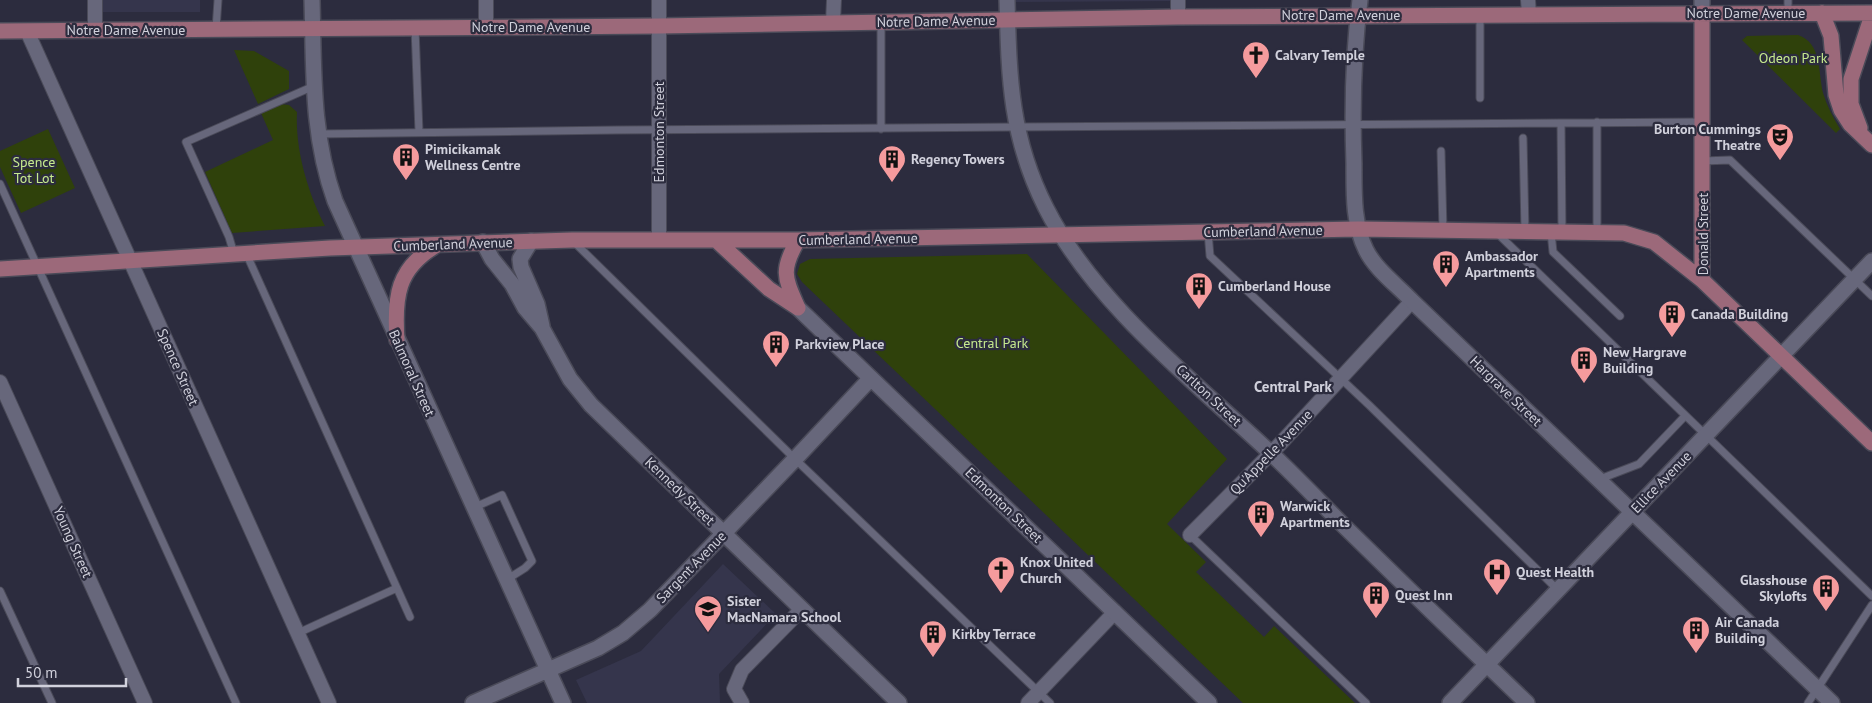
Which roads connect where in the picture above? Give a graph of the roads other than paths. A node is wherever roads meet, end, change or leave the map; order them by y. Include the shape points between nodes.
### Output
1 (95, 0) edge
2 (218, 0) edge
3 (312, 0) edge
4 (486, 0) edge
5 (659, 0) edge
6 (834, 0) edge
7 (1007, 0) edge
8 (1178, 0) edge
9 (1702, 6) edge
10 (1788, 6) edge
11 (1529, 7) edge
12 (1359, 8) edge
13 (1822, 13) junction
14 (1480, 14) junction
15 (1872, 14) edge
16 (1178, 16) junction
17 (1008, 20) junction
18 (833, 22) junction
19 (881, 22) junction
20 (659, 26) junction
21 (486, 27) junction
22 (415, 28) junction
23 (312, 29) junction
24 (27, 30) junction
25 (95, 30) junction
26 (216, 30) junction
27 (0, 31) edge
28 (314, 86) junction
29 (1480, 98) dead end
30 (1597, 122) junction
31 (1702, 122) junction
32 (1352, 123) junction
33 (1561, 123) junction
34 (1016, 128) junction
35 (881, 129) junction
36 (659, 130) junction
37 (419, 132) junction
38 (317, 134) junction
39 (1524, 138) dead end
40 (1868, 141) edge
41 (1441, 151) dead end
42 (1703, 162) junction
43 (0, 184) edge
44 (1358, 229) junction
45 (1443, 230) junction
46 (1495, 231) junction
47 (1525, 231) junction
48 (1208, 232) junction
49 (1556, 232) junction
50 (1597, 233) junction
51 (1060, 235) junction
52 (659, 238) junction
53 (572, 240) junction
54 (716, 240) junction
55 (798, 240) junction
56 (531, 241) junction
57 (483, 242) junction
58 (437, 245) junction
59 (355, 247) junction
60 (240, 253) junction
61 (130, 261) junction
62 (1872, 261) edge
63 (39, 267) junction
64 (0, 269) edge
65 (1854, 279) junction
66 (1702, 280) junction
67 (1872, 296) edge
68 (1412, 301) junction
69 (798, 308) junction
70 (1620, 316) dead end
71 (542, 328) junction
72 (397, 340) junction
73 (1781, 356) junction
74 (871, 378) junction
75 (1340, 378) junction
76 (0, 382) edge
77 (1685, 416) junction
78 (1705, 436) junction
79 (1872, 443) edge
80 (1271, 453) junction
81 (795, 459) junction
82 (1600, 479) junction
83 (473, 508) junction
84 (1634, 511) junction
85 (723, 534) junction
86 (1190, 535) joint
87 (506, 580) junction
88 (397, 588) junction
89 (1558, 590) junction
90 (0, 591) edge
91 (1872, 596) edge
92 (1872, 605) edge
93 (801, 610) junction
94 (1115, 612) junction
95 (410, 617) dead end
96 (298, 633) junction
97 (1487, 665) junction
98 (547, 668) junction
99 (1816, 688) junction
100 (1038, 692) junction
101 (1203, 701) edge
102 (52, 703) edge
103 (145, 703) edge
104 (236, 703) edge
105 (329, 703) edge
106 (473, 703) edge
107 (562, 703) edge
108 (742, 703) edge
109 (899, 703) edge
110 (1028, 703) edge
111 (1050, 703) edge
112 (1366, 703) edge
113 (1450, 703) edge
114 (1527, 703) edge
115 (1808, 703) edge
116 (1832, 703) edge

1 - 25 street
2 - 26 lane
3 - 23 street, Balmoral Street
4 - 21 street
5 - 20 street, Edmonton Street
6 - 18 street
7 - 17 street, Carlton Street
8 - 16 street
9 - 10 main road, Notre Dame Avenue
9 - 11 main road, Notre Dame Avenue
9 - 31 main road, Donald Street
10 - 13 main road, Notre Dame Avenue
11 - 14 main road, Notre Dame Avenue
12 - 14 main road, Notre Dame Avenue
12 - 16 main road, Notre Dame Avenue
12 - 32 street, Hargrave Street
13 - 15 main road, Notre Dame Avenue
13 - 40 main road via 1831,36 1836,96 1841,110
14 - 29 lane
15 - 40 main road via 1852,79 1851,104
16 - 17 main road, Notre Dame Avenue
17 - 19 main road, Notre Dame Avenue
17 - 34 street, Carlton Street via 1009,77
18 - 19 main road, Notre Dame Avenue
18 - 20 main road, Notre Dame Avenue
19 - 35 lane
20 - 21 main road, Notre Dame Avenue
20 - 36 street, Edmonton Street
21 - 22 main road, Notre Dame Avenue
22 - 23 main road, Notre Dame Avenue
22 - 37 lane
23 - 26 main road, Notre Dame Avenue
23 - 28 street, Balmoral Street
24 - 25 main road, Notre Dame Avenue
24 - 27 main road, Notre Dame Avenue
24 - 61 street, Spence Street
25 - 26 main road, Notre Dame Avenue
28 - 38 street, Balmoral Street
28 - 60 lane via 186,142 229,237
30 - 31 lane
30 - 33 lane
30 - 50 lane
31 - 42 main road, Donald Street
32 - 33 lane
32 - 34 lane
32 - 44 street, Hargrave Street
33 - 49 lane
34 - 35 lane
34 - 51 street, Carlton Street via 1045,206
35 - 36 lane
36 - 37 lane
36 - 52 street, Edmonton Street
37 - 38 lane
38 - 59 street, Balmoral Street via 328,183
39 - 47 lane
41 - 45 lane
42 - 65 lane via 1730,160
42 - 66 main road, Donald Street
43 - 63 lane
44 - 45 main road, Cumberland Avenue
44 - 48 main road, Cumberland Avenue
44 - 68 street, Hargrave Street via 1366,250 1375,262
45 - 46 main road, Cumberland Avenue
46 - 47 main road, Cumberland Avenue
46 - 77 lane
47 - 49 main road, Cumberland Avenue
48 - 51 main road, Cumberland Avenue
48 - 75 lane via 1210,256
49 - 50 main road, Cumberland Avenue
49 - 70 lane via 1554,252
50 - 66 main road, Cumberland Avenue via 1624,233 1654,242
51 - 55 main road, Cumberland Avenue
51 - 80 street, Carlton Street via 1103,292
52 - 53 main road, Cumberland Avenue
52 - 54 main road, Cumberland Avenue
53 - 56 main road, Cumberland Avenue
53 - 81 lane
54 - 55 main road, Cumberland Avenue
54 - 69 main road via 769,289
55 - 69 main road via 788,256 784,273
56 - 57 main road, Cumberland Avenue
56 - 71 street, Kennedy Street via 520,259 520,267 537,304
57 - 58 main road, Cumberland Avenue
57 - 71 street, Kennedy Street via 524,308
58 - 59 main road, Cumberland Avenue
58 - 72 main road via 418,259 403,278 396,296
59 - 60 main road, Cumberland Avenue
59 - 72 street, Balmoral Street
60 - 61 main road, Cumberland Avenue
60 - 88 lane
61 - 63 main road, Cumberland Avenue
61 - 96 street, Spence Street
62 - 65 street, Ellice Avenue
63 - 64 main road, Cumberland Avenue
63 - 104 lane
65 - 67 lane
65 - 73 street, Ellice Avenue
66 - 73 main road, Donald Street
68 - 75 street, Qu'Appelle Avenue
68 - 82 street, Hargrave Street
69 - 74 street, Edmonton Street
71 - 85 street, Kennedy Street via 564,370 591,405
72 - 83 street, Balmoral Street
73 - 78 street, Ellice Avenue
73 - 79 main road, Donald Street
74 - 81 street, Sargent Avenue
74 - 94 street, Edmonton Street
75 - 80 street, Qu'Appelle Avenue
75 - 89 lane
76 - 103 street, Young Street
77 - 78 lane
77 - 82 lane via 1639,464
78 - 84 street, Ellice Avenue
78 - 91 lane
80 - 86 street, Qu'Appelle Avenue
80 - 97 street, Carlton Street
81 - 85 street, Sargent Avenue
81 - 100 lane
82 - 84 street, Hargrave Street
83 - 87 street, Balmoral Street
83 - 87 lane via 502,495 532,561
84 - 89 street, Ellice Avenue
84 - 99 street, Hargrave Street
85 - 93 street, Kennedy Street
85 - 98 street, Sargent Avenue via 650,610 623,633 598,648
86 - 112 lane
87 - 98 street, Balmoral Street
88 - 95 lane
88 - 96 lane
89 - 97 street, Ellice Avenue
90 - 102 lane
92 - 99 lane
93 - 108 street via 742,670 734,689
93 - 109 street, Kennedy Street
94 - 100 street
94 - 101 street, Edmonton Street
96 - 105 street, Spence Street
97 - 113 street, Ellice Avenue
97 - 114 street, Carlton Street
98 - 106 street, Sargent Avenue
98 - 107 street, Balmoral Street
99 - 115 lane
99 - 116 street, Hargrave Street
100 - 110 street
100 - 111 lane

